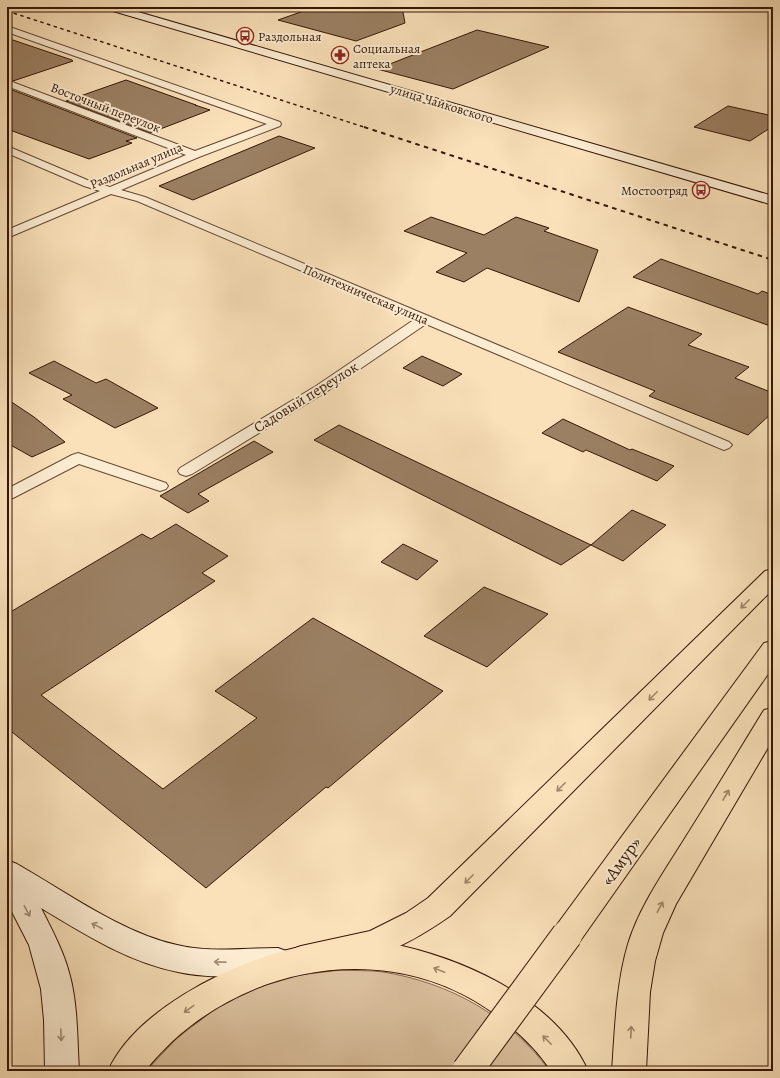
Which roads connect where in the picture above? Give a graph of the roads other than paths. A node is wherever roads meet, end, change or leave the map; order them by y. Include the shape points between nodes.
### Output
1 (110, 7) edge
2 (7, 29) edge
3 (7, 82) edge
4 (7, 150) edge
5 (195, 155) junction
6 (110, 191) junction
7 (773, 201) edge
8 (7, 234) edge
9 (424, 319) junction
10 (724, 445) dead end
11 (186, 471) dead end
12 (160, 486) dead end
13 (7, 495) edge
14 (773, 576) edge
15 (773, 649) edge
16 (773, 717) edge
17 (7, 872) edge
18 (7, 878) edge
19 (301, 960) junction
20 (62, 1071) edge
21 (125, 1071) edge
22 (467, 1071) edge
23 (571, 1071) edge
24 (629, 1071) edge

1 - 7 street, улица Чайковского
2 - 5 street, Раздольная улица via 276,124
3 - 5 street, Восточный переулок
4 - 6 street, Политехническая улица
5 - 6 street, Раздольная улица
6 - 8 street, Раздольная улица
6 - 9 street, Политехническая улица via 141,199
9 - 10 street, Политехническая улица
9 - 11 street, Садовый переулок via 321,389
12 - 13 street via 78,458
14 -> 19 main road via 439,907 417,922 376,943
15 - 22 main road, «Амур», bridge
24 -> 16 main road via 632,1002 637,970 643,944 653,919
19 -> 17 street via 268,963 200,962 154,952 102,929
18 -> 20 street via 38,932 55,981 60,1016
19 -> 21 main road via 250,974 208,995 166,1025 133,1059
23 -> 19 main road via 550,1043 515,1010 473,984 430,966 385,957 340,955

